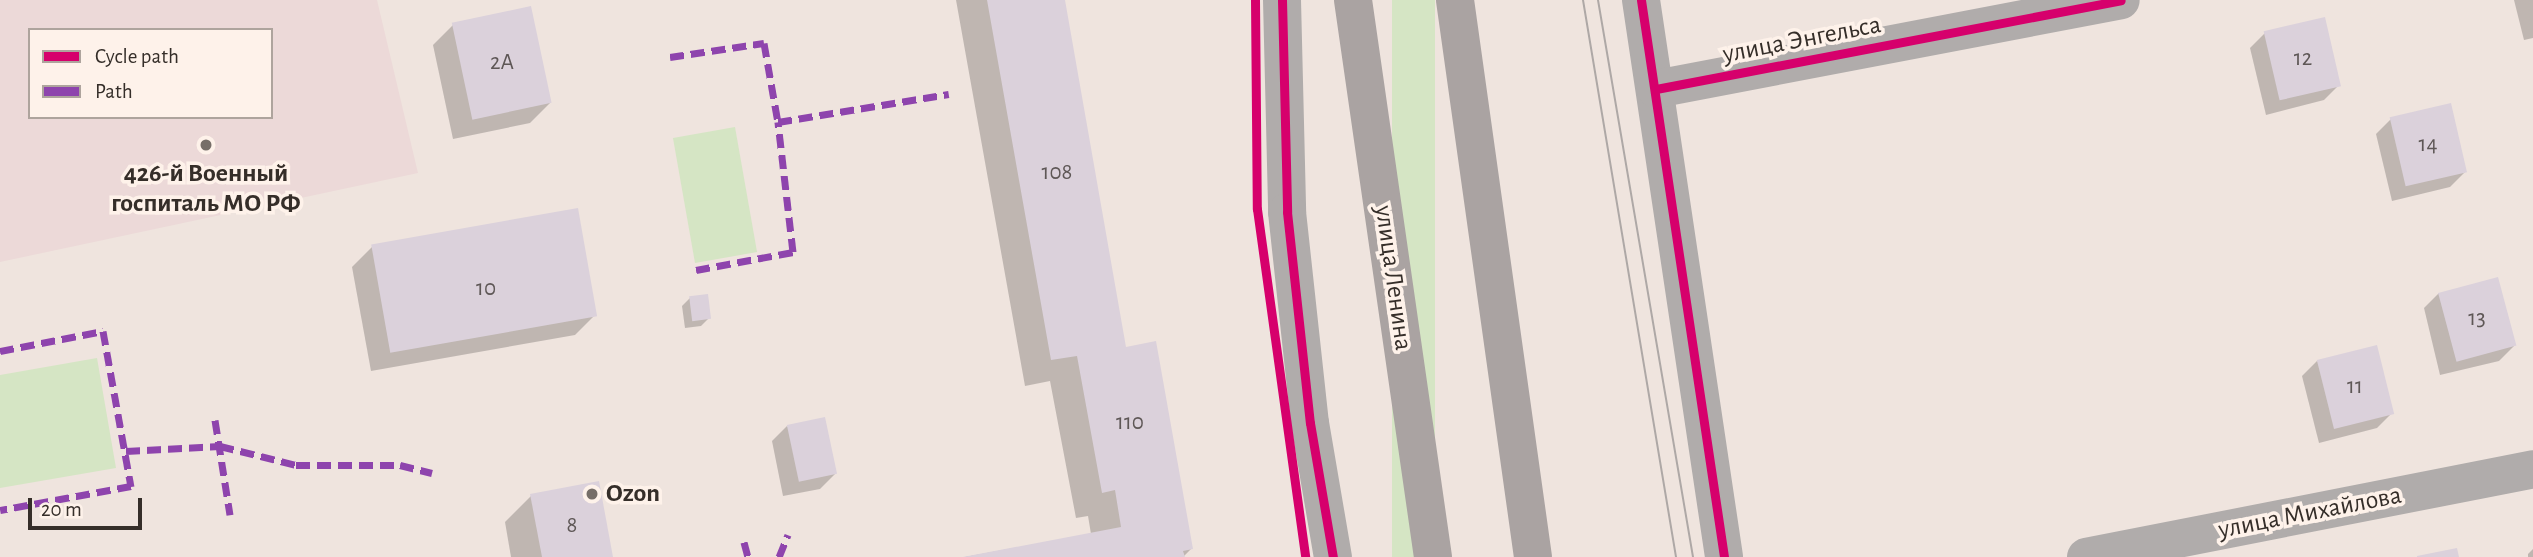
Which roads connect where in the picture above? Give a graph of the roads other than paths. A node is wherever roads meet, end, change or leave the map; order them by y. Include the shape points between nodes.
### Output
1 (1282, 0) edge
2 (1353, 0) edge
3 (1455, 0) edge
4 (1641, 0) edge
5 (2121, 0) edge
6 (1656, 89) junction
7 (2533, 469) edge
8 (1333, 557) edge
9 (1433, 557) edge
10 (1533, 557) edge
11 (1724, 557) edge
12 (2087, 557) edge

1 - 8 street via 1287,212 1310,423
2 - 9 main road, улица Ленина
3 - 10 main road
4 - 6 street
5 - 6 street, улица Энгельса
6 - 11 street
7 - 12 street, улица Михайлова

